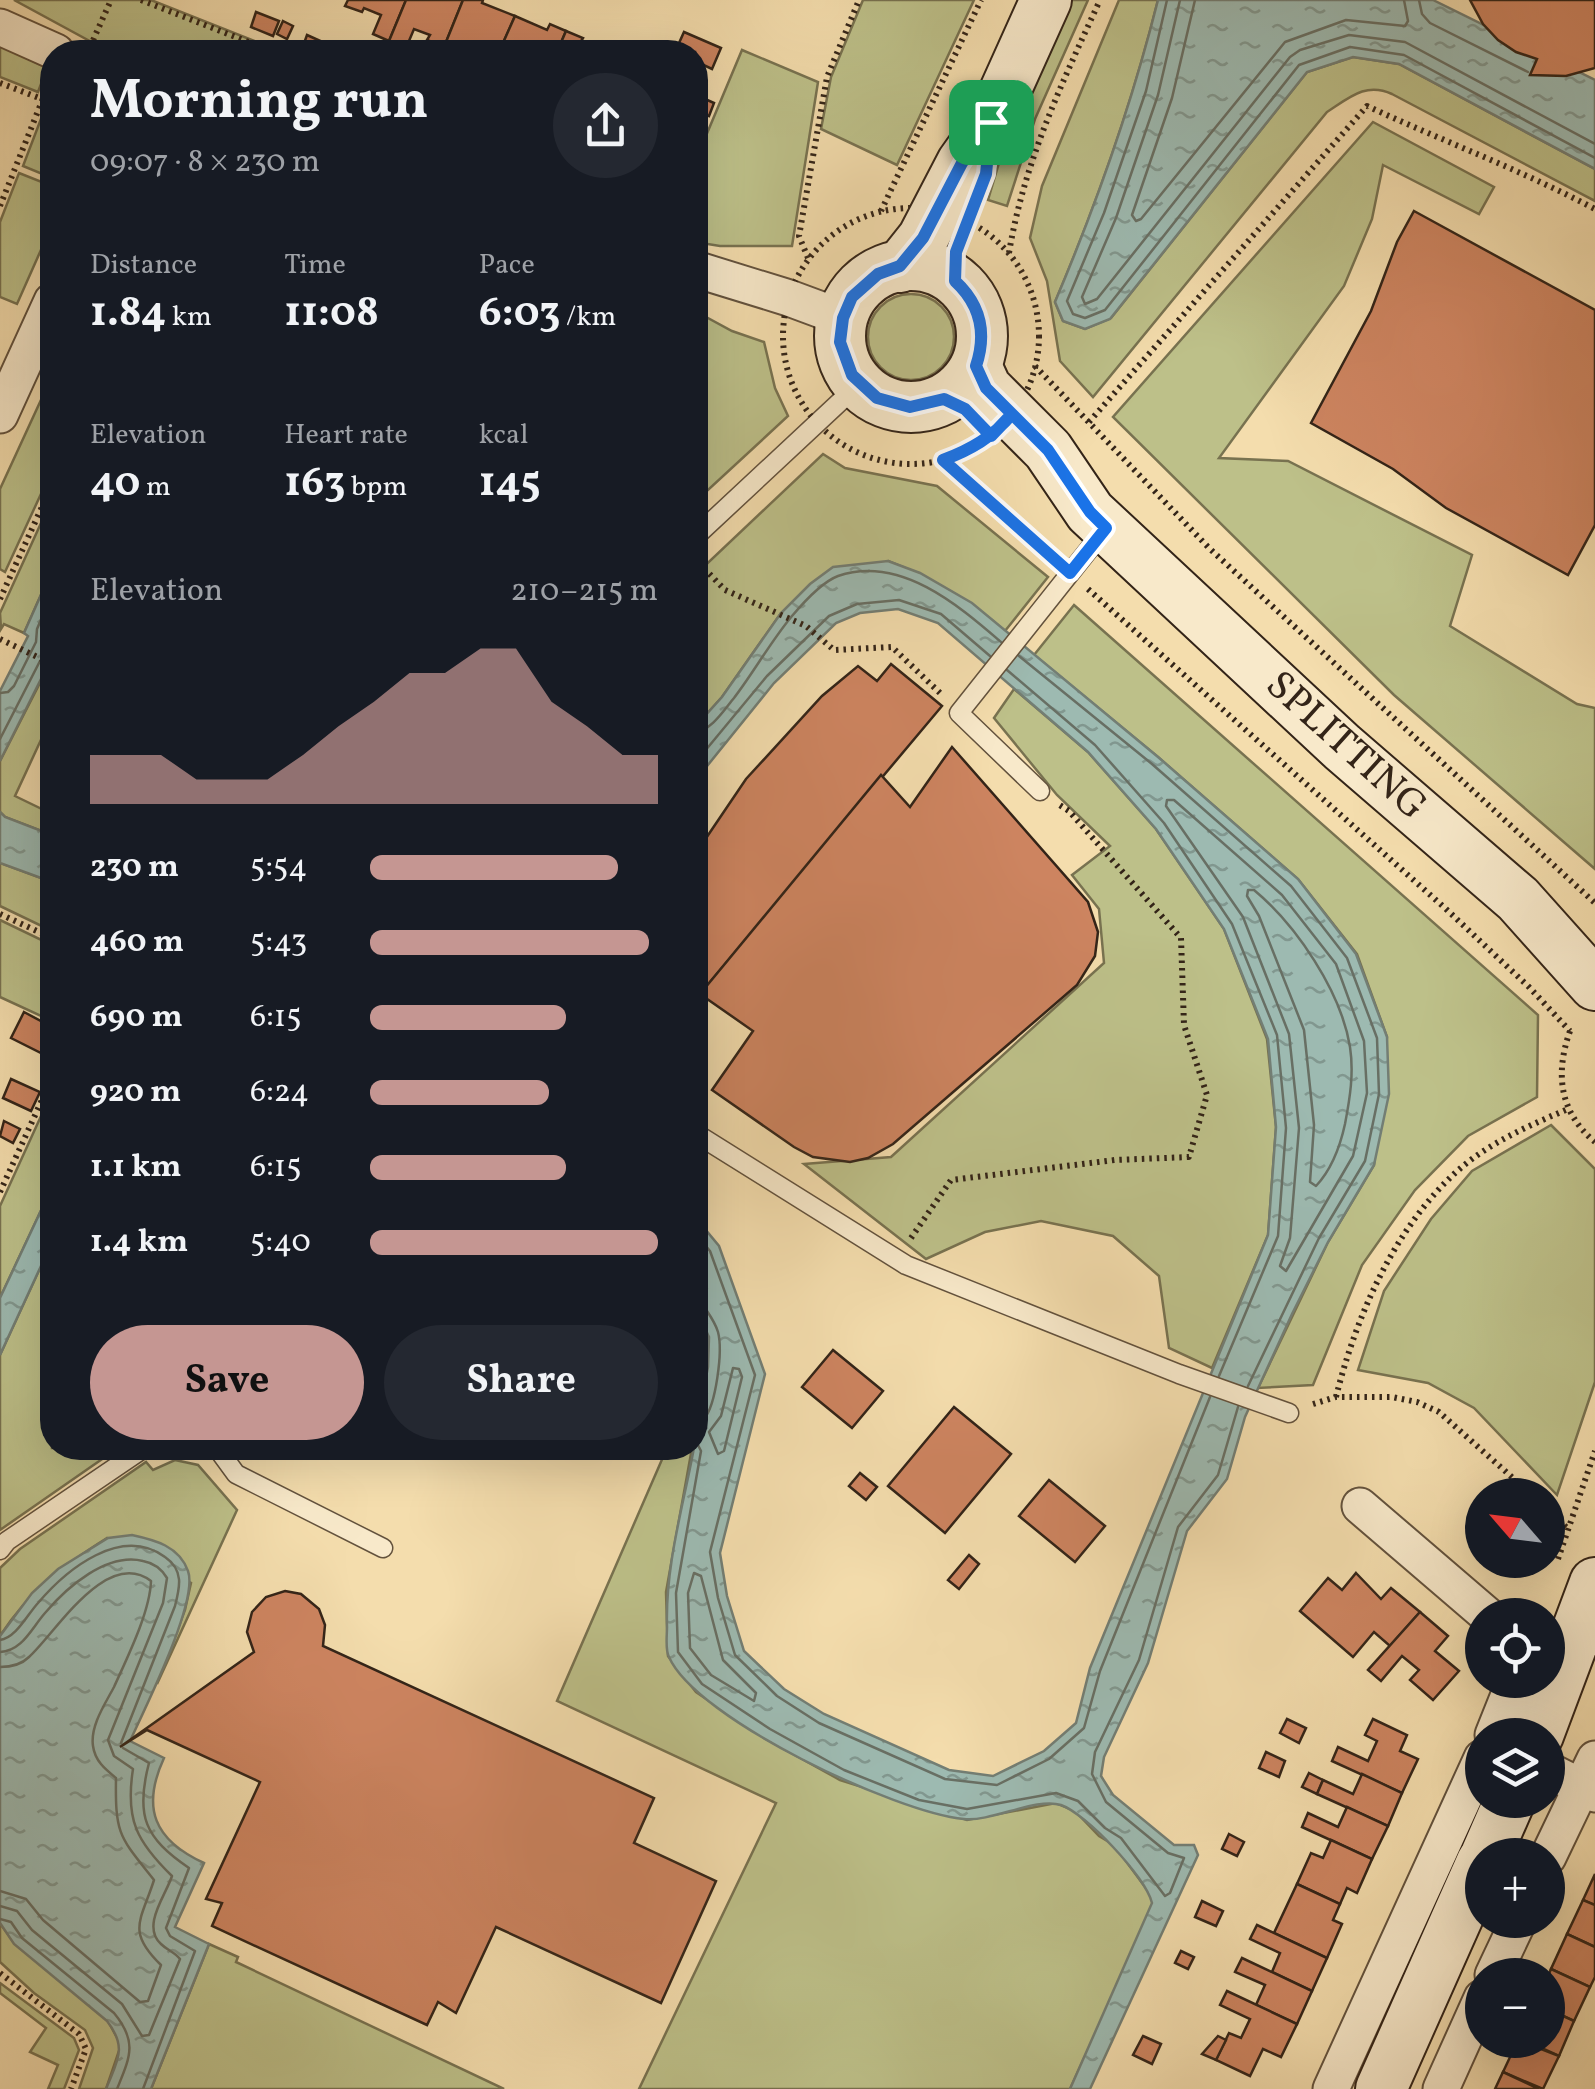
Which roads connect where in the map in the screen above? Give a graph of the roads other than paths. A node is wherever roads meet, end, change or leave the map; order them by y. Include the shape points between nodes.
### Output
1 (1046, 0) edge
2 (0, 26) edge
3 (40, 45) edge
4 (991, 122) junction
5 (900, 266) junction
6 (708, 273) edge
7 (955, 281) junction
8 (843, 318) junction
9 (40, 328) edge
10 (960, 382) junction
11 (859, 384) junction
12 (0, 416) edge
13 (1098, 520) junction
14 (708, 526) edge
15 (1040, 791) road end
16 (1595, 985) edge
17 (708, 1141) edge
18 (1289, 1412) road end
19 (126, 1460) edge
20 (226, 1460) edge
21 (1360, 1506) dead end
22 (383, 1548) dead end
23 (0, 1550) edge
24 (1576, 1573) edge
25 (1467, 1598) edge
26 (1542, 1718) edge
27 (1565, 1774) edge
28 (1590, 1780) edge
29 (1465, 1795) edge
30 (1559, 1838) edge
31 (1465, 1900) edge
32 (1465, 2036) edge
33 (1331, 2089) edge
34 (1381, 2089) edge
35 (1441, 2089) edge

1 - 4 main road
2 - 3 street
4 - 5 main road
4 - 7 main road via 986,174 956,252
5 - 7 main road via 935,270
5 - 8 main road via 868,280
6 - 8 street
7 - 10 main road via 971,298 982,343
8 - 11 main road via 843,354
9 - 12 street
10 - 11 main road via 922,406 899,406
10 - 13 main road, SPLITTING via 965,409 1048,450
11 - 14 lane
13 - 15 lane via 1070,573 959,713
13 - 16 main road, SPLITTING via 1518,900
17 - 18 lane via 896,1259
19 - 23 lane
20 - 22 lane via 236,1474
21 - 25 street
24 - 26 main road
27 - 28 street
28 - 30 street
29 - 33 street
31 - 34 main road
32 - 35 street

